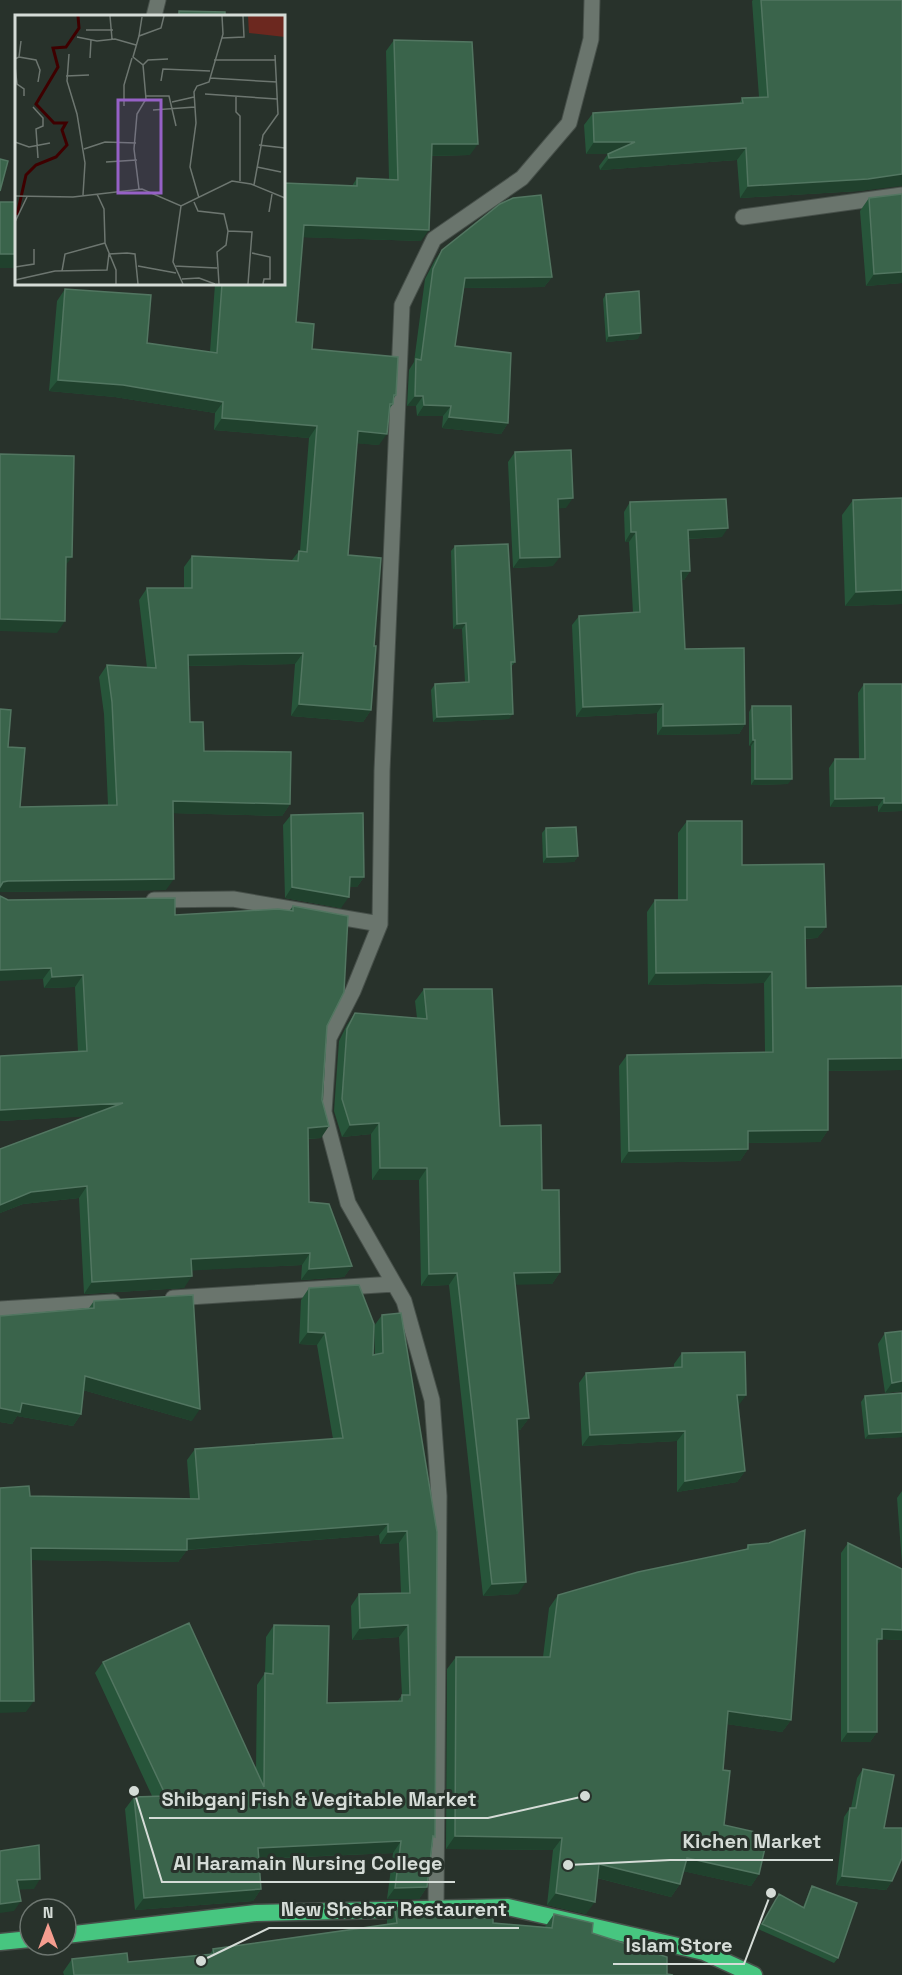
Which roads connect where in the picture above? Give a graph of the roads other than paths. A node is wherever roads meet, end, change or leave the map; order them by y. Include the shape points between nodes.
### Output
1 (158, 0) edge
2 (592, 0) edge
3 (154, 15) edge
4 (902, 195) edge
5 (743, 217) dead end
6 (140, 900) edge
7 (380, 924) junction
8 (394, 1284) junction
9 (155, 1299) edge
10 (131, 1301) edge
11 (0, 1309) edge
12 (436, 1910) junction
13 (78, 1934) edge
14 (18, 1940) edge
15 (0, 1942) edge
16 (754, 1975) edge

1 - 3 street
2 - 7 street via 591,39 569,123 522,178 434,238 402,305 382,771
4 - 5 street
6 - 7 street via 233,899
7 - 8 street via 353,992 329,1038 324,1112 348,1203
8 - 9 street
8 - 12 street via 404,1301 432,1400 439,1496
10 - 11 street
12 - 13 highway via 256,1913
12 - 16 highway via 508,1907 704,1952
14 - 15 highway

